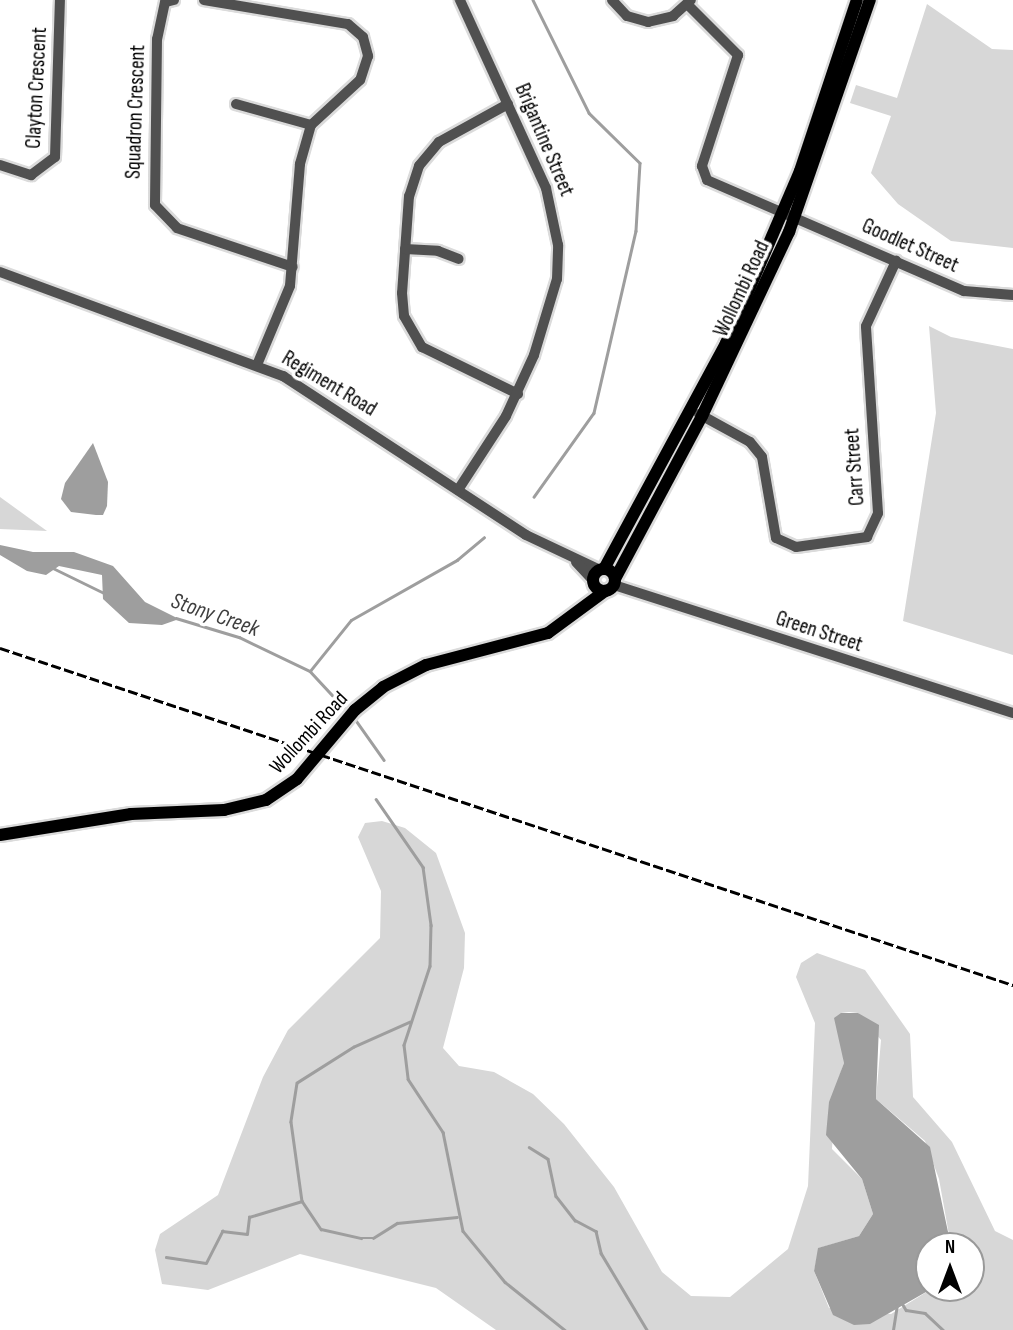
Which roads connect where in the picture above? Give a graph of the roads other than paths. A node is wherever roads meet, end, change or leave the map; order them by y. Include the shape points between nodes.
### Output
1 (60, 0) edge
2 (174, 0) edge
3 (204, 0) edge
4 (460, 0) edge
5 (612, 0) edge
6 (857, 0) edge
7 (870, 0) edge
8 (690, 3) edge
9 (236, 104) dead end
10 (509, 104) junction
11 (311, 125) junction
12 (0, 165) edge
13 (790, 214) junction
14 (405, 249) junction
15 (459, 259) dead end
16 (896, 261) junction
17 (293, 267) junction
18 (0, 272) edge
19 (1013, 295) edge
20 (257, 365) junction
21 (518, 394) junction
22 (697, 413) junction
23 (458, 490) junction
24 (604, 580) junction
25 (1013, 713) edge
26 (0, 835) edge

1 - 12 street, Clayton Crescent via 55,157 31,174
2 - 17 street, Squadron Crescent via 165,2 157,39 155,205 177,228
3 - 11 street via 348,24 363,37 368,56 360,80
4 - 10 street, Brigantine Street
5 - 8 street via 627,16 649,22 673,16
6 - 13 main road, Wollombi Road
7 - 13 main road, Wollombi Road
8 - 13 street, Goodlet Street via 738,55 702,166 703,177
9 - 11 street
10 - 14 street via 430,150 409,196
10 - 21 street, Brigantine Street via 546,188 558,245 549,311
11 - 17 street via 300,164
13 - 16 street, Goodlet Street
13 - 22 main road, Wollombi Road
14 - 15 street via 438,251
14 - 21 street via 404,316 422,347
16 - 19 street, Goodlet Street via 973,293
16 - 22 street, Carr Street via 866,326 878,513 867,537 796,547 776,538 762,457 750,442
17 - 20 street
18 - 20 street, Regiment Road
20 - 23 street, Regiment Road via 317,396
21 - 23 street, Brigantine Street
22 - 24 main road, Wollombi Road
23 - 24 street, Regiment Road
24 - 25 street, Green Street
24 - 26 main road, Wollombi Road via 587,606 548,633 426,665 368,698 282,790 248,806 131,814

